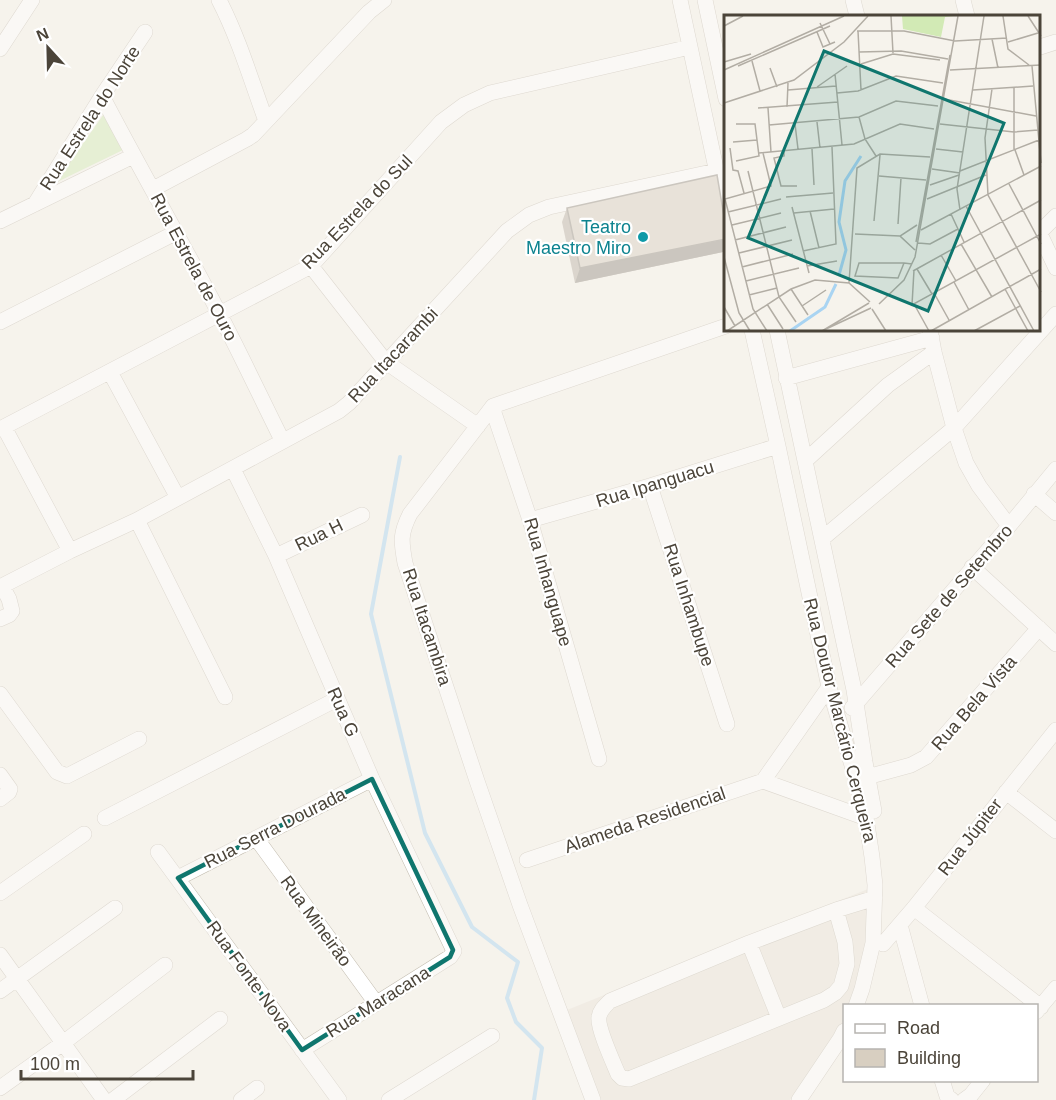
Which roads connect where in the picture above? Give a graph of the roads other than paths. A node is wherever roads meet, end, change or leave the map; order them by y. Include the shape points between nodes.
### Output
1 (32, 0) edge
2 (219, 0) edge
3 (384, 0) edge
4 (680, 0) edge
5 (705, 0) edge
6 (853, 0) edge
7 (963, 0) edge
8 (857, 15) edge
9 (966, 15) edge
10 (145, 32) dead end
11 (1056, 42) edge
12 (690, 47) junction
13 (1041, 47) edge
14 (0, 49) edge
15 (724, 90) edge
16 (102, 96) junction
17 (266, 121) junction
18 (133, 156) junction
19 (716, 171) junction
20 (153, 189) junction
21 (35, 204) junction
22 (724, 206) edge
23 (1056, 216) edge
24 (0, 221) edge
25 (1041, 232) edge
26 (175, 233) junction
27 (1041, 235) edge
28 (311, 266) junction
29 (1056, 268) edge
30 (220, 314) junction
31 (1056, 314) edge
32 (0, 322) edge
33 (724, 327) edge
34 (1041, 331) edge
35 (752, 332) edge
36 (777, 332) edge
37 (1040, 332) edge
38 (932, 340) edge
39 (386, 362) junction
40 (110, 372) junction
41 (786, 378) junction
42 (492, 407) junction
43 (478, 426) junction
44 (2, 428) edge
45 (954, 428) junction
46 (282, 440) junction
47 (778, 446) junction
48 (805, 461) junction
49 (233, 469) junction
50 (1056, 469) edge
51 (650, 486) junction
52 (1034, 494) junction
53 (178, 498) junction
54 (1056, 513) edge
55 (362, 514) dead end
56 (137, 520) junction
57 (530, 520) junction
58 (1009, 526) junction
59 (823, 538) junction
60 (70, 550) junction
61 (276, 556) junction
62 (972, 567) junction
63 (1, 587) edge
64 (0, 619) edge
65 (1039, 628) junction
66 (1056, 644) edge
67 (828, 687) junction
68 (0, 694) edge
69 (225, 697) dead end
70 (337, 699) junction
71 (856, 704) junction
72 (839, 720) junction
73 (727, 724) dead end
74 (1056, 730) edge
75 (139, 739) dead end
76 (599, 759) dead end
77 (0, 774) edge
78 (867, 777) junction
79 (372, 779) junction
80 (763, 781) junction
81 (1006, 792) junction
82 (5, 795) edge
83 (105, 818) dead end
84 (866, 818) junction
85 (1056, 831) edge
86 (84, 834) dead end
87 (256, 838) junction
88 (158, 852) dead end
89 (527, 860) dead end
90 (178, 878) junction
91 (0, 893) edge
92 (875, 897) junction
93 (115, 908) dead end
94 (914, 908) junction
95 (836, 910) junction
96 (900, 925) junction
97 (749, 943) junction
98 (883, 944) junction
99 (453, 953) joint
100 (0, 955) edge
101 (165, 965) dead end
102 (17, 979) junction
103 (0, 991) edge
104 (1048, 1001) edge
105 (376, 1003) junction
106 (856, 1004) edge
107 (866, 1004) edge
108 (922, 1004) edge
109 (220, 1018) dead end
110 (779, 1018) junction
111 (843, 1033) edge
112 (492, 1036) dead end
113 (63, 1043) junction
114 (302, 1050) junction
115 (843, 1052) edge
116 (943, 1082) edge
117 (982, 1082) edge
118 (0, 1088) edge
119 (257, 1088) dead end
120 (971, 1098) edge
121 (104, 1100) edge
122 (113, 1100) edge
123 (241, 1100) edge
124 (339, 1100) edge
125 (389, 1100) edge
126 (593, 1100) edge
127 (799, 1100) edge
128 (811, 1100) edge
129 (952, 1100) edge

1 - 14 street
2 - 17 street
3 - 17 street
4 - 12 street
5 - 15 street
6 - 8 street
7 - 9 street
10 - 16 street, Rua Estrela do Norte
11 - 13 street
12 - 19 street
12 - 28 street, Rua Estrela do Sul via 490,93 464,105 441,122
16 - 18 street, Rua Estrela de Ouro
16 - 21 street, Rua Estrela do Norte
17 - 20 street via 247,139
18 - 20 street, Rua Estrela de Ouro
18 - 21 street
19 - 22 street
19 - 39 street, Rua Itacarambi via 549,207 529,215 507,231
20 - 26 street, Rua Estrela de Ouro
21 - 24 street
23 - 25 street
26 - 30 street, Rua Estrela de Ouro
26 - 32 street
27 - 29 street
28 - 30 street, Rua Estrela do Sul
28 - 39 street
30 - 40 street, Rua Estrela do Sul
30 - 46 street, Rua Estrela de Ouro
31 - 34 street
33 - 42 street
35 - 47 street, Rua Doutor Marcário Cerqueira
36 - 41 street, Rua Doutor Marcário Cerqueira
37 - 45 street
38 - 41 street
38 - 45 street
38 - 48 street
39 - 43 street
39 - 46 street, Rua Itacarambi via 349,403
40 - 44 street, Rua Estrela do Sul
40 - 53 street
41 - 48 street, Rua Doutor Marcário Cerqueira
42 - 43 street, Rua Itacambira
42 - 57 street, Rua Inhanguape
43 - 126 street, Rua Itacambira via 410,514 401,542 477,781
44 - 60 street
45 - 58 street via 972,474
45 - 59 street
46 - 49 street, Rua Itacarambi
47 - 51 street, Rua Ipanguacu
47 - 67 street, Rua Doutor Marcário Cerqueira
48 - 59 street, Rua Doutor Marcário Cerqueira
49 - 53 street, Rua Itacarambi
49 - 61 street, Rua G
50 - 52 street, Rua Sete de Setembro
51 - 57 street, Rua Ipanguacu
51 - 73 street, Rua Inhambupe
52 - 54 street
52 - 58 street, Rua Sete de Setembro
53 - 56 street, Rua Itacarambi
55 - 61 street, Rua H
56 - 60 street, Rua Itacarambi
56 - 69 street
57 - 76 street, Rua Inhanguape
58 - 62 street, Rua Sete de Setembro
59 - 71 street, Rua Doutor Marcário Cerqueira
60 - 63 street, Rua Itacarambi
61 - 70 street, Rua G
62 - 65 street
62 - 71 street, Rua Sete de Setembro
63 - 64 street via 12,611
65 - 66 street
65 - 78 street, Rua Bela Vista via 926,757
67 - 72 street, Rua Doutor Marcário Cerqueira
67 - 80 street
68 - 75 street via 57,772 67,776
70 - 79 street, Rua G
70 - 83 street
71 - 72 street, Rua Sete de Setembro
71 - 78 street, Rua Doutor Marcário Cerqueira
72 - 84 street, Rua Doutor Marcário Cerqueira
74 - 81 street, Rua Júpiter
77 - 82 street via 9,788
78 - 98 street, Rua Doutor Marcário Cerqueira via 884,886
79 - 87 street, Rua Serra Dourada
79 - 99 street, Rua G
80 - 84 street
80 - 89 street, Alameda Residencial
81 - 85 street
81 - 94 street, Rua Júpiter
84 - 92 street, Rua Doutor Marcário Cerqueira
86 - 91 street
87 - 90 street, Rua Serra Dourada
87 - 105 street, Rua Mineirão
88 - 90 street, Rua Fonte Nova
90 - 114 street, Rua Fonte Nova
92 - 95 street
92 - 106 street, Rua Doutor Marcário Cerqueira via 873,943
93 - 102 street
94 - 96 street, Rua Júpiter
94 - 104 street
95 - 97 street
95 - 110 street via 847,954 841,986 824,1000
96 - 98 street, Rua Júpiter
96 - 108 street
97 - 110 street
97 - 110 street via 610,1000 599,1015 598,1025 618,1074 629,1079
98 - 107 street, Rua Doutor Marcário Cerqueira
99 - 105 street, Rua Maracana
100 - 102 street
101 - 113 street
102 - 103 street
102 - 113 street
105 - 114 street, Rua Maracana
109 - 122 street
111 - 127 street
112 - 125 street
113 - 118 street
113 - 121 street
114 - 124 street, Rua Fonte Nova
115 - 128 street
116 - 129 street
117 - 120 street
119 - 123 street

